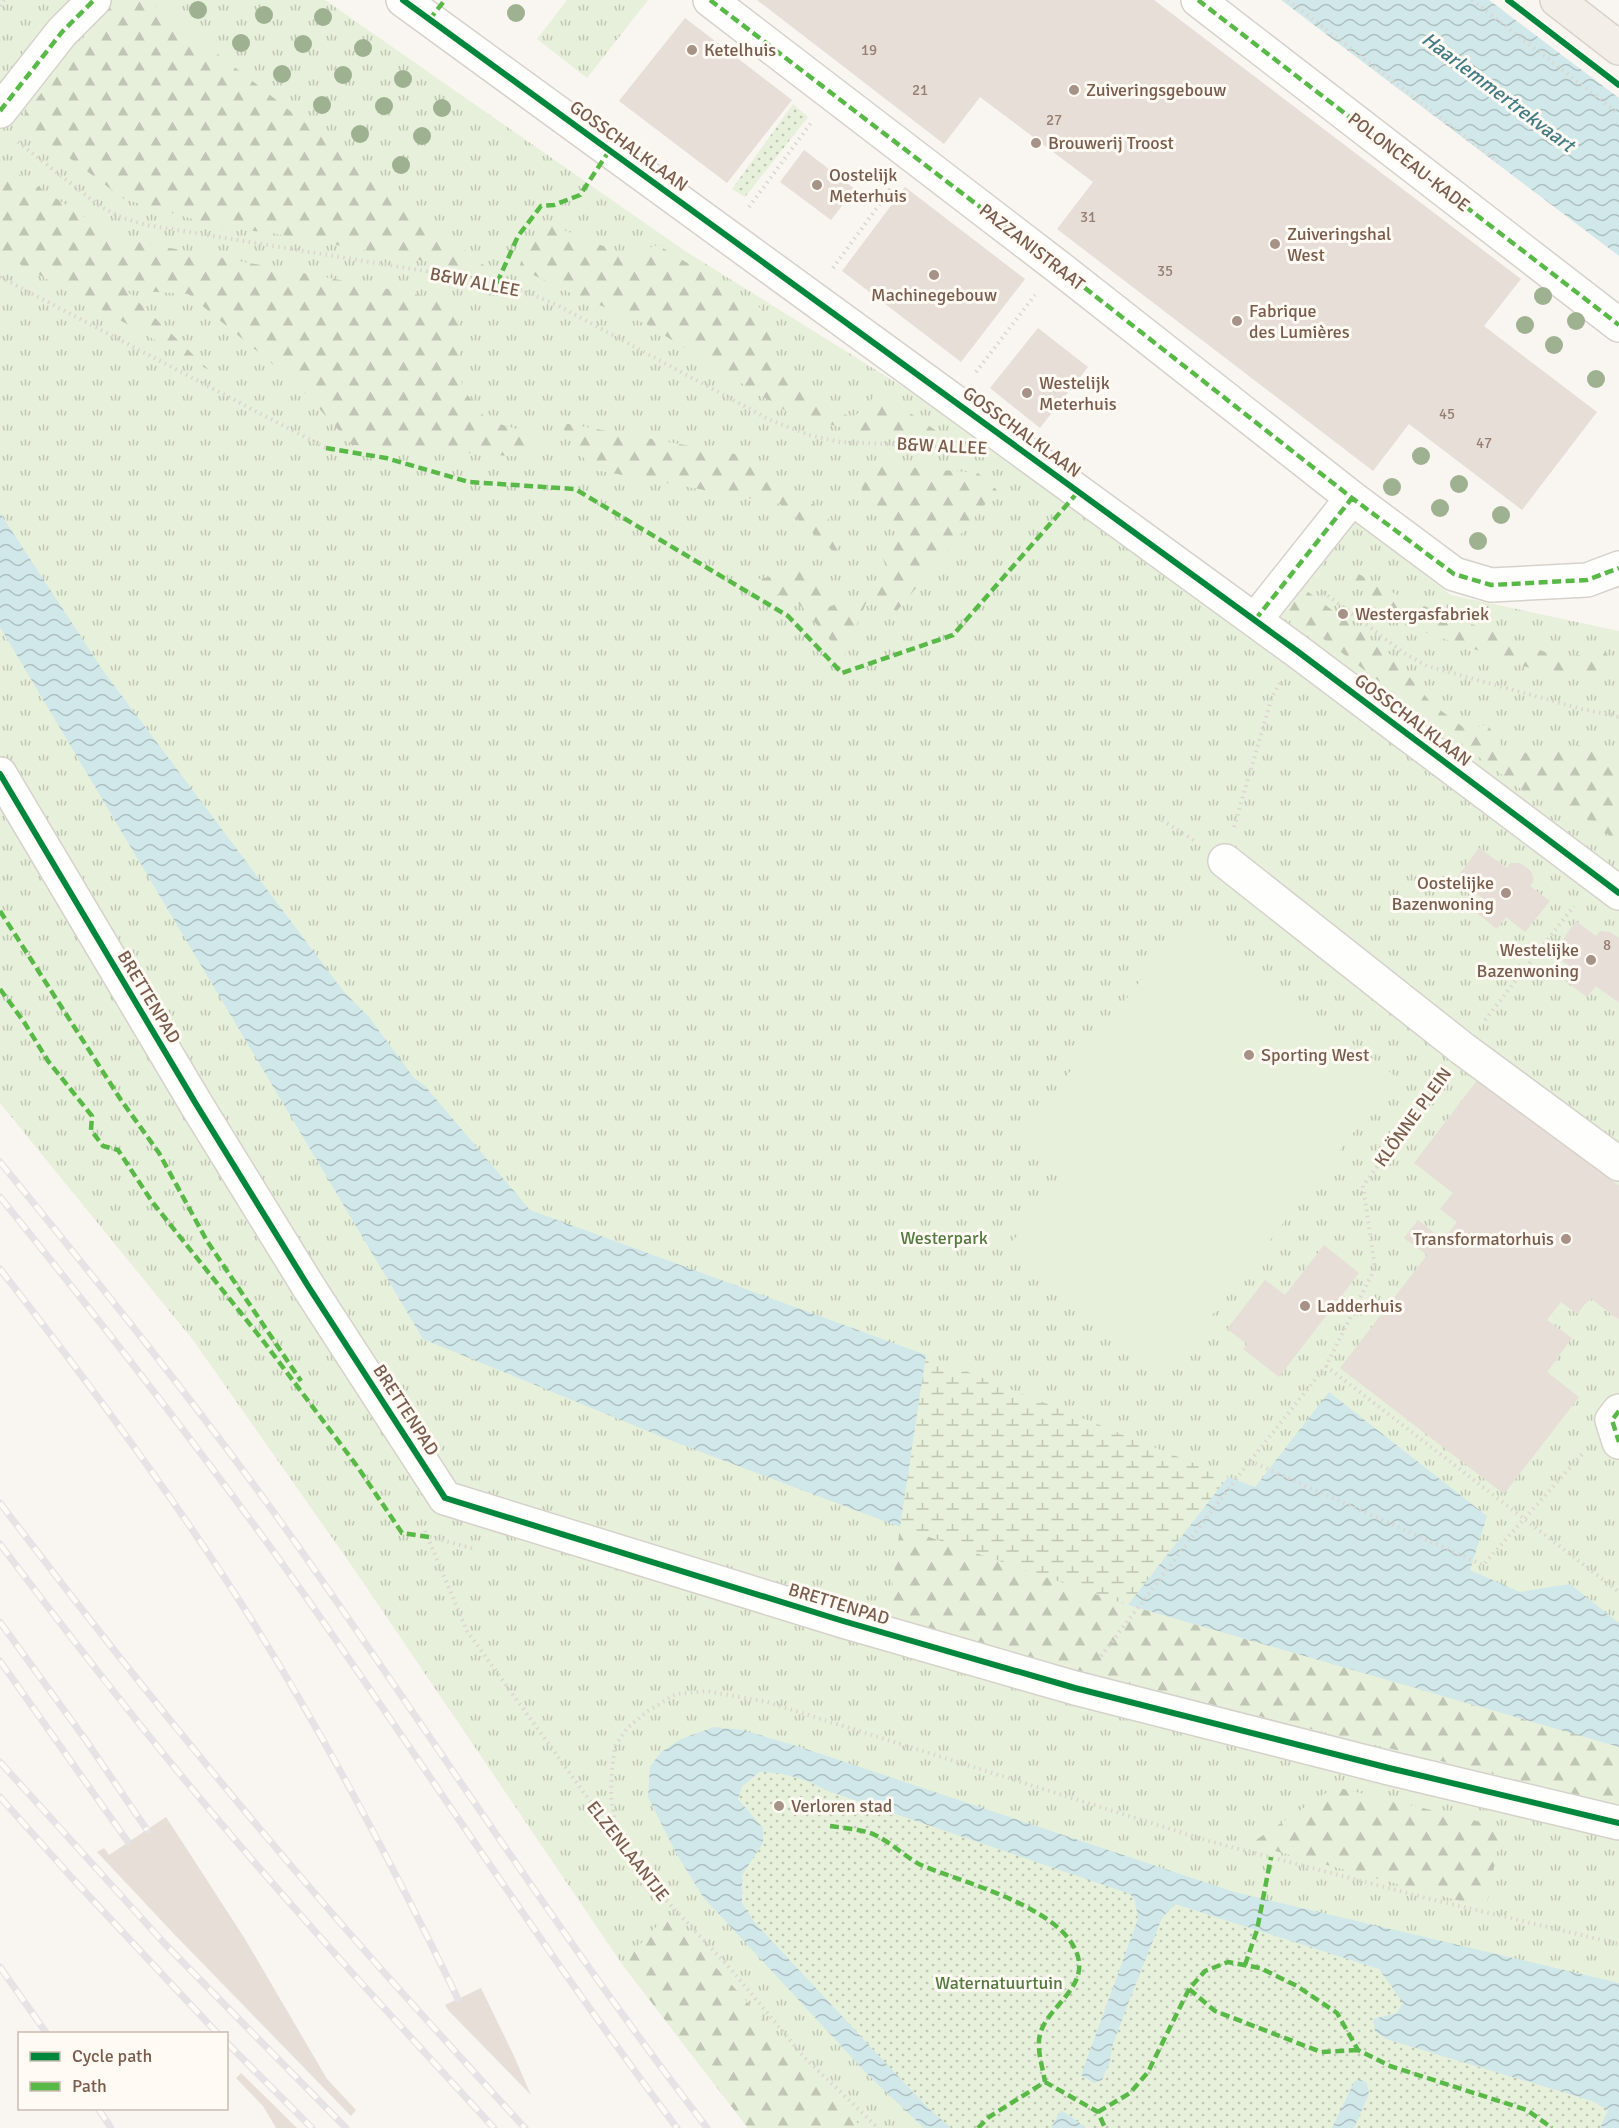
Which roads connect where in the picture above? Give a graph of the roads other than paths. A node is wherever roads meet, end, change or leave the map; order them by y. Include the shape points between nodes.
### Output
1 (94, 0) edge
2 (403, 0) edge
3 (710, 0) edge
4 (1198, 0) edge
5 (1557, 0) edge
6 (437, 10) edge
7 (1619, 48) edge
8 (5, 123) edge
9 (1619, 325) edge
10 (1352, 498) junction
11 (1619, 568) edge
12 (1256, 621) junction
13 (0, 774) edge
14 (1225, 861) road end
15 (1608, 885) edge
16 (1619, 1164) edge
17 (1619, 1823) edge

1 - 8 street via 62,32
2 - 6 street, GOSSCHALKLAAN
3 - 10 street, PAZZANISTRAAT
4 - 9 street, POLONCEAU-KADE
5 - 7 main road
6 - 12 street, GOSSCHALKLAAN via 727,236
10 - 11 street, PAZZANISTRAAT via 1454,574 1491,585 1587,580
10 - 12 street
12 - 15 street, GOSSCHALKLAAN
13 - 17 street, BRETTENPAD via 314,1296 445,1498 843,1622 1076,1688
14 - 16 street, KLÖNNE PLEIN via 1463,1049

